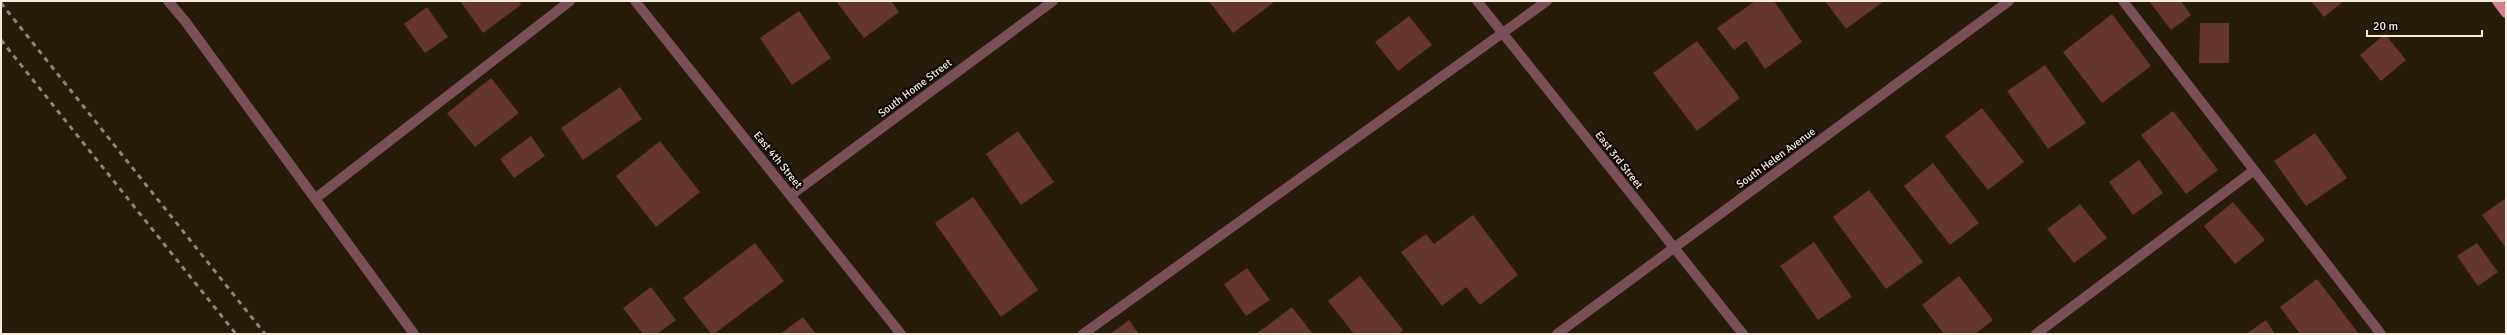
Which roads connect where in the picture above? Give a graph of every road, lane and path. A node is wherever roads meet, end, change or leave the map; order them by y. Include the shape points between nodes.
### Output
1 (168, 1) edge
2 (570, 1) edge
3 (635, 1) edge
4 (1053, 1) edge
5 (1477, 1) edge
6 (1547, 1) edge
7 (2009, 1) edge
8 (2122, 1) edge
9 (2497, 1) edge
10 (2506, 13) edge
11 (1504, 34) junction
12 (2253, 171) junction
13 (791, 195) junction
14 (316, 198) junction
15 (1674, 249) junction
16 (414, 334) edge
17 (901, 334) edge
18 (1083, 334) edge
19 (1557, 334) edge
20 (1743, 334) edge
21 (2036, 334) edge
22 (2381, 334) edge

1 - 14 street
2 - 14 street
3 - 13 street, East 4th Street
4 - 13 street, South Home Street
5 - 11 street, East 3rd Street
6 - 11 street
7 - 15 street, South Helen Avenue
8 - 12 street
9 - 10 main road
11 - 15 street, East 3rd Street
11 - 18 street
12 - 21 street
12 - 22 street
13 - 17 street, East 4th Street
14 - 16 street
15 - 19 street, South Helen Avenue
15 - 20 street, East 3rd Street

